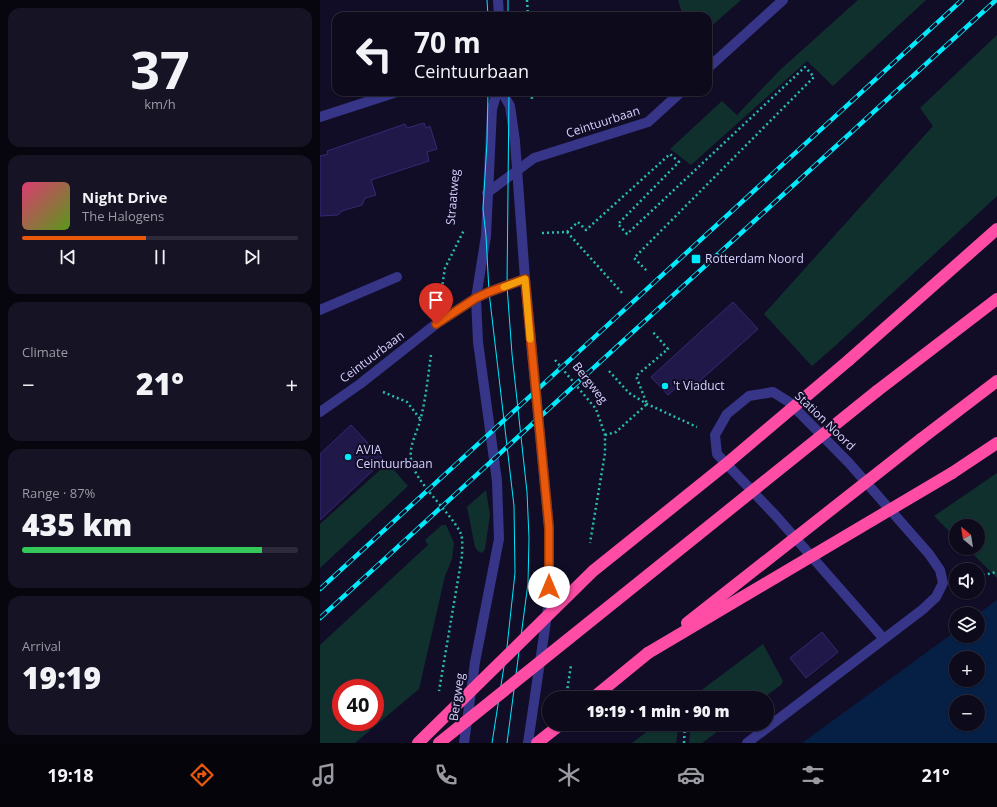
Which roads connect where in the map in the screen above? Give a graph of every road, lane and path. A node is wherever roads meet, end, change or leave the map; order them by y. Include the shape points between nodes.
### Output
1 (498, 0) edge
2 (527, 0) edge
3 (783, 0) edge
4 (499, 12) edge
5 (528, 12) edge
6 (712, 64) edge
7 (385, 96) edge
8 (496, 96) edge
9 (504, 96) edge
10 (677, 96) edge
11 (320, 117) edge
12 (517, 169) junction
13 (487, 193) junction
14 (464, 229) dead end
15 (997, 229) edge
16 (567, 232) junction
17 (538, 233) dead end
18 (647, 271) dead end
19 (397, 277) dead end
20 (525, 279) junction
21 (623, 294) dead end
22 (476, 298) junction
23 (997, 299) edge
24 (320, 310) edge
25 (436, 324) junction
26 (652, 331) dead end
27 (553, 358) dead end
28 (609, 371) dead end
29 (997, 381) edge
30 (360, 384) junction
31 (646, 404) junction
32 (320, 412) edge
33 (420, 420) junction
34 (605, 435) junction
35 (715, 435) junction
36 (997, 443) edge
37 (589, 549) dead end
38 (997, 571) edge
39 (985, 575) edge
40 (884, 640) junction
41 (648, 653) junction
42 (572, 661) dead end
43 (567, 691) edge
44 (602, 691) edge
45 (438, 692) dead end
46 (552, 731) edge
47 (685, 731) edge
48 (418, 743) edge
49 (438, 743) edge
50 (464, 743) edge
51 (528, 743) edge
52 (537, 743) edge
53 (684, 743) edge
54 (747, 743) edge

1 - 4 street
2 - 5 path
3 - 6 street
7 - 11 street
8 - 13 street via 492,109
9 - 12 street via 510,106
10 - 12 street, Ceintuurbaan via 648,122 534,158
12 - 13 street, Ceintuurbaan
12 - 20 street
13 - 22 street via 486,236
14 - 25 path, Straatweg via 445,268
15 - 48 highway, bridge via 725,465 593,571
16 - 17 path
16 - 18 path via 578,222 586,230 670,154 679,162 618,224 628,234 805,67 814,76 634,258
16 - 21 path
19 - 24 street
20 - 22 street, Ceintuurbaan
20 - 51 street via 549,528 549,601
22 - 25 street, Ceintuurbaan
22 - 50 street, Bergweg via 478,342 497,481 499,539 475,662
23 - 49 highway, bridge via 877,391
25 - 30 street, Ceintuurbaan
25 - 33 path, Bergweg
26 - 31 path via 668,349 636,376
27 - 34 path, Bergweg via 596,408
28 - 31 path via 629,393
29 - 41 highway, bridge
30 - 32 street, Ceintuurbaan
30 - 33 path via 407,402
31 - 34 path via 616,432
31 - 35 path
33 - 45 path, Bergweg via 410,458 413,468 454,522 461,536 462,556
34 - 37 path, Bergweg via 605,453
35 - 40 street via 717,454 776,516
35 - 40 street, Station Noord via 727,414 749,396 773,392 789,402 849,463 928,554 940,570 944,583 936,597
36 - 41 highway, bridge via 952,473
38 - 39 path
40 - 54 street, Station Noord
41 - 44 highway
42 - 43 path
46 - 52 highway
47 - 53 path

